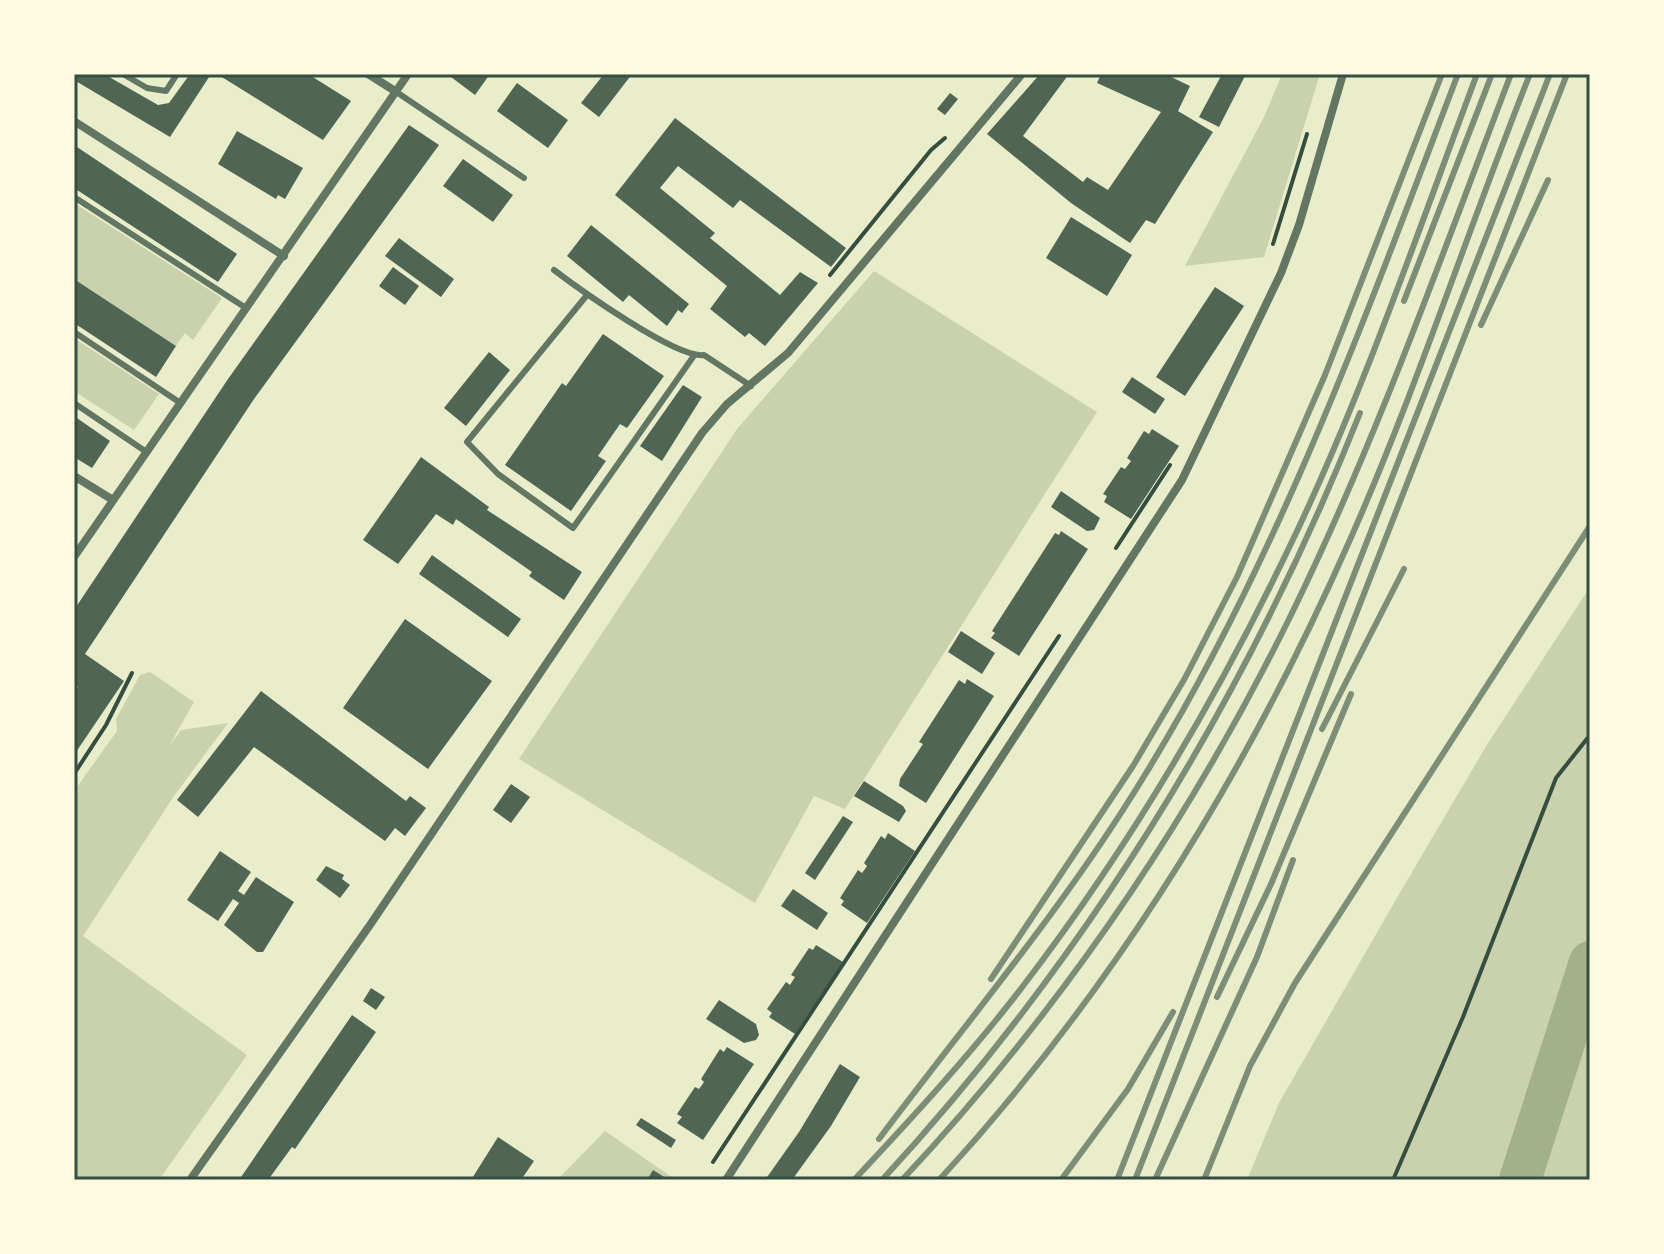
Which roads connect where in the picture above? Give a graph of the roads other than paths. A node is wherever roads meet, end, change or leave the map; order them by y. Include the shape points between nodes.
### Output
1 (123, 74) edge
2 (177, 74) edge
3 (368, 74) edge
4 (408, 74) edge
5 (1022, 74) edge
6 (1343, 74) edge
7 (395, 91) junction
8 (74, 121) edge
9 (524, 178) dead end
10 (74, 197) edge
11 (284, 256) junction
12 (554, 270) dead end
13 (587, 295) junction
14 (246, 308) junction
15 (74, 332) edge
16 (693, 357) junction
17 (751, 386) junction
18 (179, 402) junction
19 (74, 403) edge
20 (145, 451) junction
21 (74, 476) edge
22 (113, 500) junction
23 (74, 557) edge
24 (190, 1180) edge
25 (726, 1180) edge

1 - 2 lane via 147,88 166,91
3 - 7 street
4 - 7 street
5 - 17 street via 788,353
6 - 25 street via 1281,273 1182,480
7 - 9 lane
7 - 11 street
8 - 11 street
10 - 14 lane
11 - 14 street
12 - 13 lane
13 - 16 lane
13 - 16 lane via 467,442 498,474 573,528
14 - 18 street
15 - 18 lane
16 - 17 lane via 704,355
17 - 24 street via 727,404 683,460 370,925
18 - 20 street
19 - 20 lane
20 - 22 street
21 - 22 street
22 - 23 street

